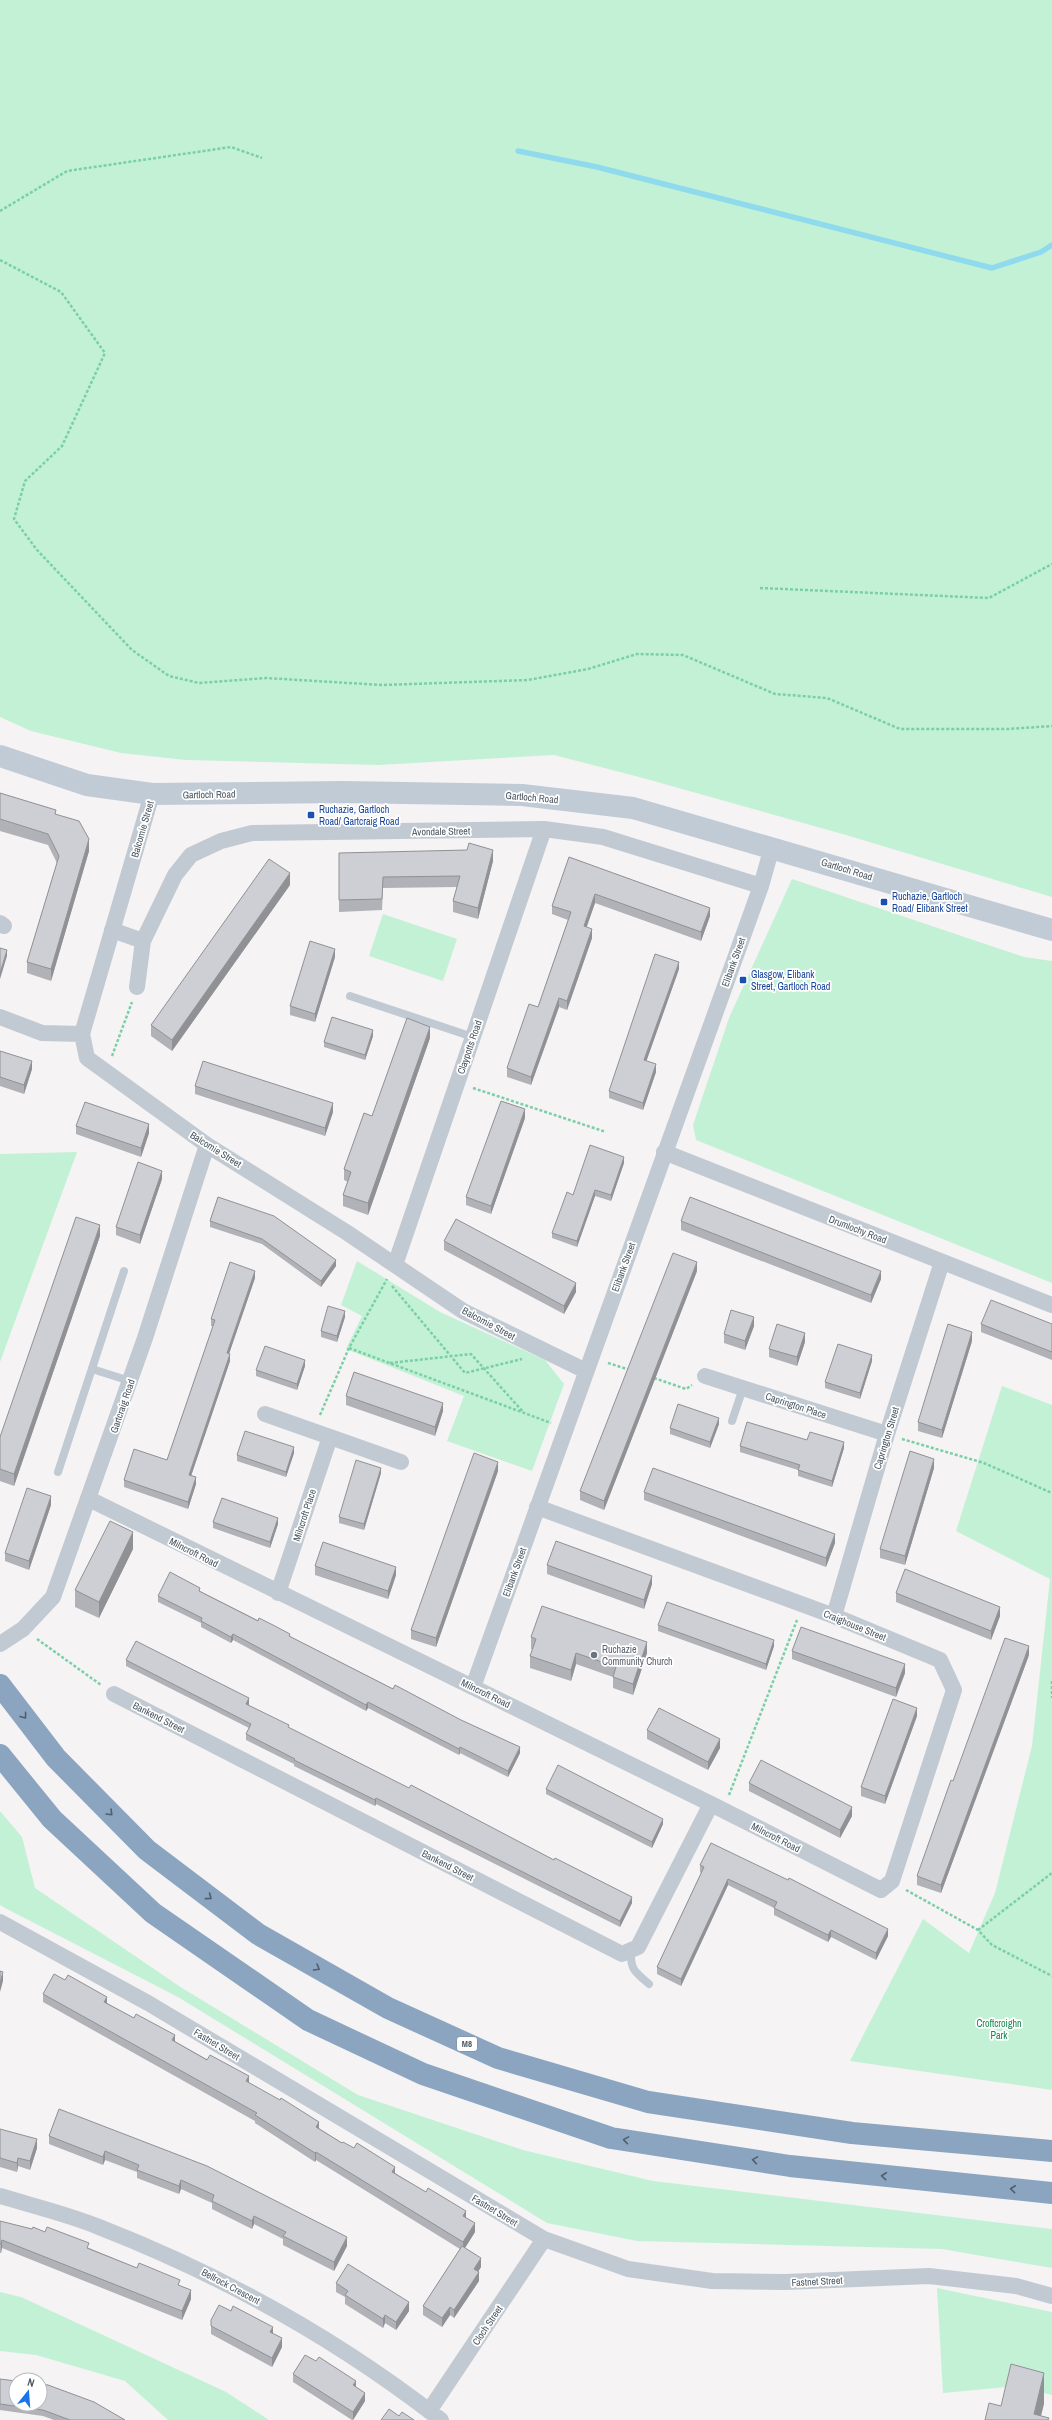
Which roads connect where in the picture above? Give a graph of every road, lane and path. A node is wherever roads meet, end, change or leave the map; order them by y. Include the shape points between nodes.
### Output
1 (262, 158) dead end
2 (0, 211) edge
3 (0, 260) edge
4 (1052, 564) edge
5 (760, 588) dead end
6 (1052, 726) edge
7 (0, 756) edge
8 (152, 794) junction
9 (544, 829) junction
10 (772, 847) junction
11 (761, 886) junction
12 (112, 930) junction
13 (1052, 930) edge
14 (143, 941) junction
15 (137, 987) joint
16 (350, 996) dead end
17 (0, 1017) edge
18 (82, 1034) junction
19 (473, 1037) junction
20 (106, 1073) junction
21 (457, 1083) junction
22 (606, 1132) dead end
23 (207, 1145) junction
24 (664, 1152) junction
25 (942, 1262) junction
26 (395, 1265) junction
27 (124, 1271) dead end
28 (387, 1279) junction
29 (1052, 1305) edge
30 (349, 1348) junction
31 (546, 1353) junction
32 (451, 1356) junction
33 (390, 1363) junction
34 (588, 1364) junction
35 (92, 1369) junction
36 (484, 1369) junction
37 (635, 1372) edge
38 (705, 1376) joint
39 (650, 1377) edge
40 (130, 1381) junction
41 (744, 1388) junction
42 (265, 1414) dead end
43 (524, 1414) junction
44 (732, 1420) dead end
45 (565, 1429) junction
46 (313, 1431) junction
47 (887, 1434) junction
48 (330, 1437) junction
49 (401, 1462) dead end
50 (58, 1472) dead end
51 (1052, 1493) edge
52 (89, 1499) junction
53 (537, 1507) junction
54 (278, 1593) junction
55 (803, 1604) junction
56 (834, 1616) junction
57 (23, 1629) junction
58 (0, 1644) edge
59 (1052, 1681) edge
60 (0, 1685) edge
61 (473, 1687) junction
62 (114, 1694) joint
63 (1052, 1698) edge
64 (0, 1755) edge
65 (717, 1807) junction
66 (1052, 1873) edge
67 (887, 1886) junction
68 (0, 1922) edge
69 (978, 1930) junction
70 (631, 1950) junction
71 (1052, 1976) edge
72 (649, 1984) dead end
73 (1052, 2151) edge
74 (1052, 2193) edge
75 (0, 2196) edge
76 (544, 2239) junction
77 (1052, 2296) edge
78 (435, 2416) edge

1 - 2 path via 231,146 67,171
3 - 6 path via 61,292 105,353 62,446 25,481 14,519 37,550 132,650 169,676 199,683 266,678 382,685 528,680 588,669 637,654 683,655 775,694 827,698 900,729 1008,729
4 - 5 path via 989,598
7 - 8 main road, Gartloch Road via 88,785
8 - 10 main road, Gartloch Road via 344,792 522,795 633,808
8 - 12 street, Balcomie Street
9 - 11 street, Avondale Street via 603,837
9 - 14 street, Avondale Street via 252,833 221,841 191,855 175,875
9 - 19 street, Claypotts Road
10 - 11 street, Elibank Street
10 - 13 main road, Gartloch Road
11 - 24 street, Elibank Street
12 - 14 street
12 - 18 street, Balcomie Street
14 - 15 street, Avondale Street
15 - 20 path
16 - 19 lane
17 - 18 street via 42,1033
18 - 20 street, Balcomie Street via 87,1058
19 - 21 street, Claypotts Road
20 - 23 street, Balcomie Street
21 - 22 path
21 - 26 street, Claypotts Road
23 - 26 street, Balcomie Street
23 - 40 street, Gartcraig Road
24 - 25 street, Drumlochy Road
24 - 34 street, Elibank Street
25 - 29 street, Drumlochy Road
25 - 47 street, Caprington Street
26 - 28 path
26 - 31 street, Balcomie Street via 463,1311
27 - 35 lane
28 - 30 path
28 - 32 path
30 - 33 path
30 - 46 path
31 - 34 street, Balcomie Street
31 - 36 path
32 - 33 path
32 - 36 path via 471,1354
32 - 36 path via 465,1373
33 - 43 path
34 - 37 path
34 - 45 street, Elibank Street
35 - 40 lane
35 - 50 lane
36 - 43 path
38 - 39 path via 686,1389
38 - 41 street, Caprington Place
40 - 52 street, Gartcraig Road
41 - 44 lane
41 - 47 street, Caprington Place
42 - 46 street
43 - 45 path
45 - 53 street, Elibank Street
46 - 48 street
47 - 51 path via 984,1463
47 - 56 street, Caprington Street
48 - 49 street
48 - 54 street, Milncroft Place
52 - 54 street, Milncroft Road
52 - 57 street, Gartcraig Road via 52,1597
53 - 55 street, Craighouse Street
53 - 61 street, Elibank Street
54 - 61 street, Milncroft Road
55 - 56 street, Craighouse Street
55 - 65 path
56 - 67 street, Craighouse Street via 940,1660 954,1690
57 - 58 street, Gartcraig Road
57 - 62 path
59 - 63 path
60 -> 73 highway, M8 via 56,1758 147,1850 258,1934 388,2008 498,2058 648,2102 852,2133
61 - 65 street, Milncroft Road
62 - 70 street, Bankend Street via 622,1954
74 -> 64 highway via 790,2166 611,2138 423,2074 308,2020 153,1913 52,1819
65 - 67 street, Milncroft Road
65 - 70 street via 638,1947
66 - 69 path
67 - 69 path
68 - 76 street, Fastnet Street via 148,2003
69 - 71 path via 992,1945
70 - 72 lane via 630,1964 634,1972
75 - 78 street, Bellrock Crescent via 97,2226 198,2269 304,2325
76 - 77 street, Fastnet Street via 628,2269 712,2281 786,2282 929,2276 1016,2286
76 - 78 street, Cloch Street

